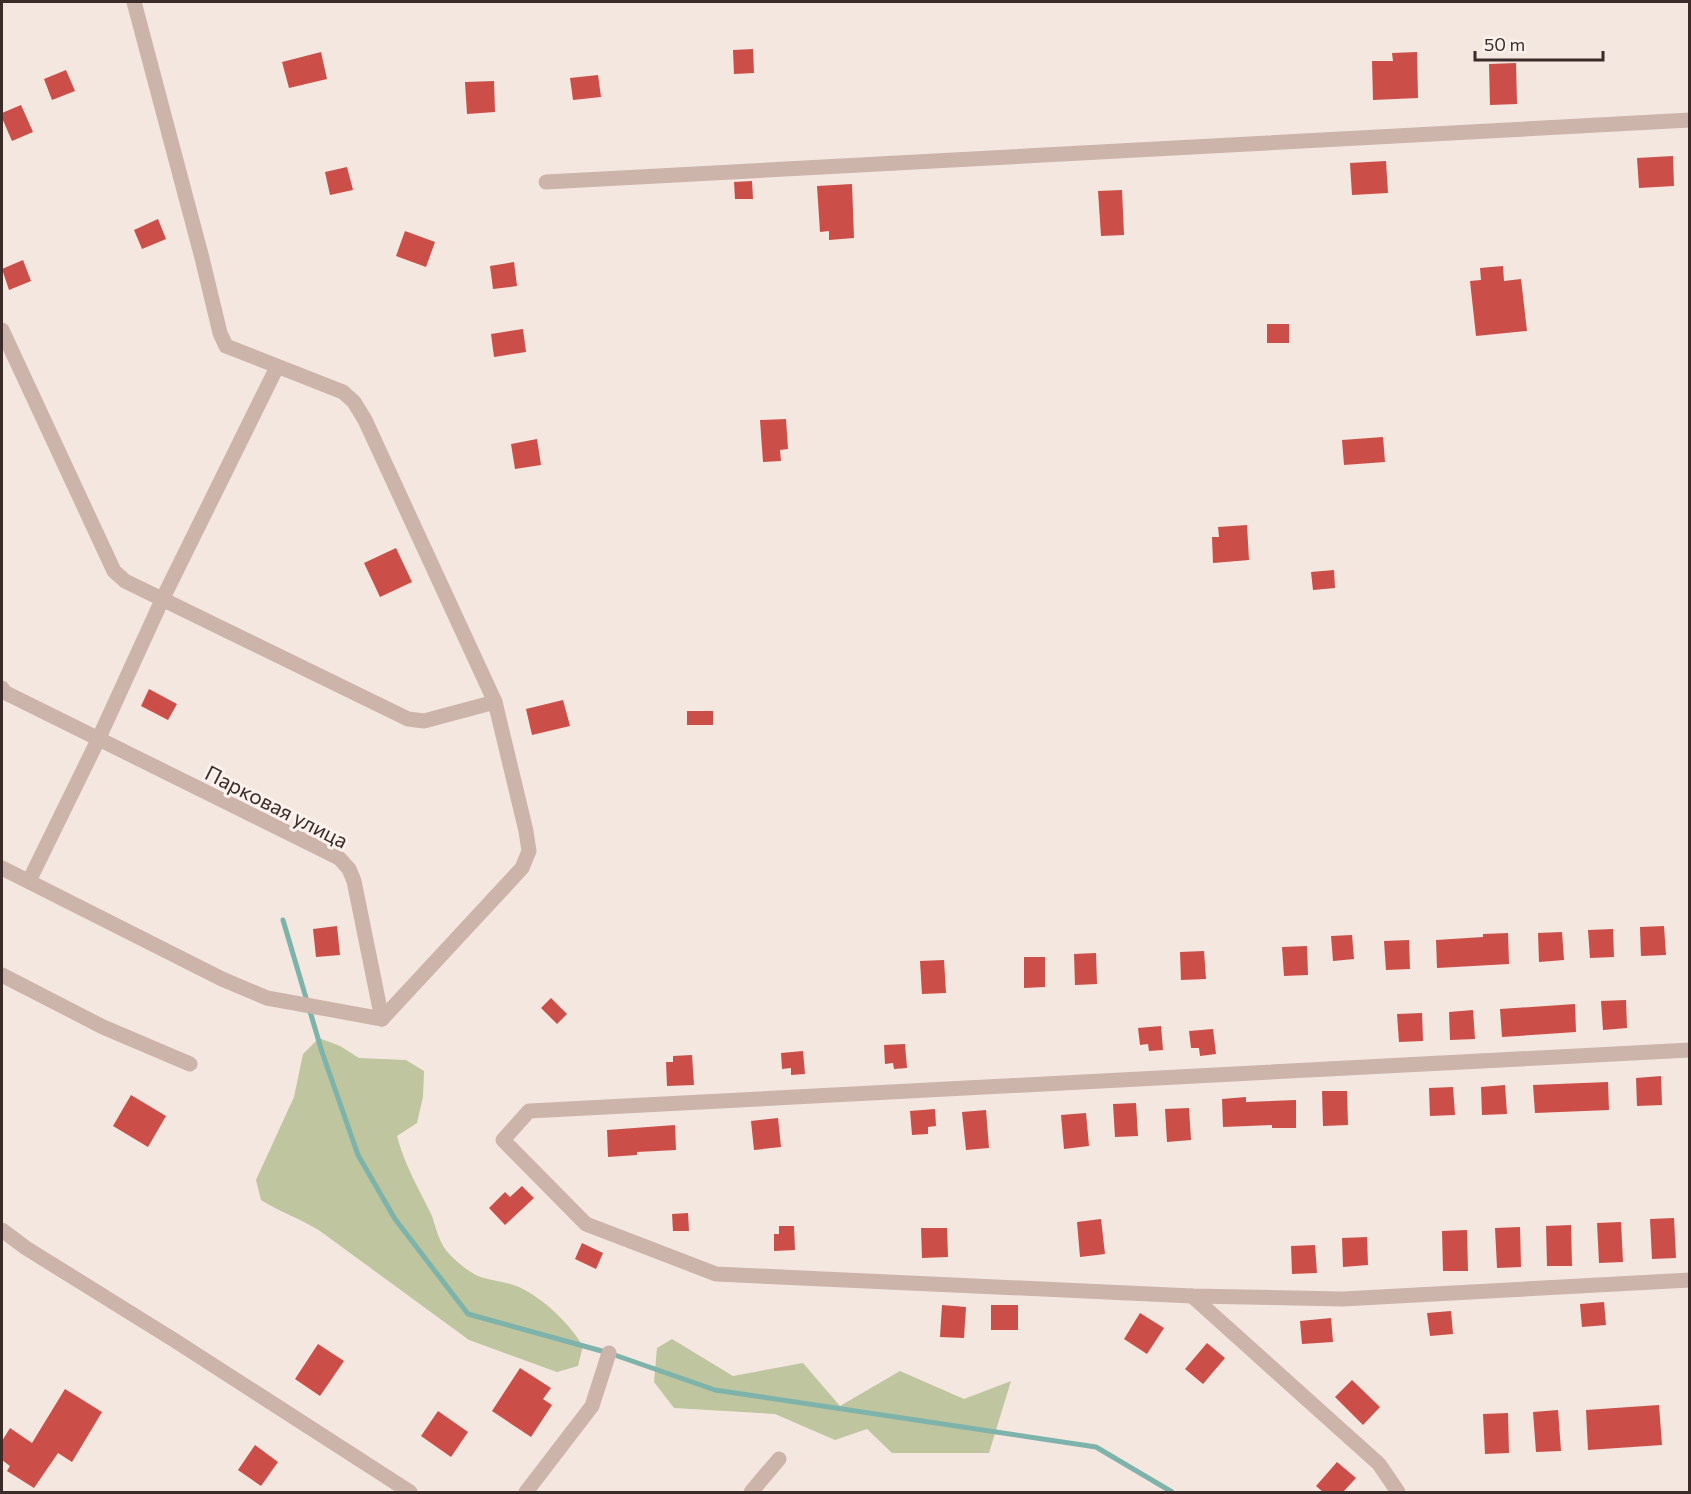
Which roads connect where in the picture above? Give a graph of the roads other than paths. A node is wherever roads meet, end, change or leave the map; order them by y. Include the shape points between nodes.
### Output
1 (134, 2) edge
2 (1689, 120) edge
3 (546, 182) dead end
4 (2, 330) edge
5 (277, 367) junction
6 (162, 600) junction
7 (2, 688) edge
8 (495, 702) junction
9 (98, 740) junction
10 (2, 868) edge
11 (29, 880) junction
12 (2, 975) edge
13 (382, 1019) junction
14 (1689, 1050) edge
15 (190, 1064) dead end
16 (2, 1230) edge
17 (1689, 1280) edge
18 (1192, 1296) junction
19 (609, 1353) dead end
20 (779, 1459) dead end
21 (410, 1492) edge
22 (526, 1492) edge
23 (751, 1492) edge
24 (1398, 1492) edge

1 - 5 street via 220,333 226,346
2 - 3 street
4 - 6 street via 114,571
5 - 6 street
5 - 8 street via 343,392 354,402
6 - 8 street via 408,719 424,721
6 - 9 street
7 - 9 street, Парковая улица
8 - 13 street via 529,851 522,868
9 - 11 street
9 - 13 street, Парковая улица via 339,858 354,881
10 - 11 street
11 - 13 street via 267,998
12 - 15 street
14 - 18 street via 529,1111 503,1140 586,1224 716,1274
16 - 21 street
17 - 18 street via 1343,1299
18 - 24 street via 1379,1464
19 - 22 street via 591,1406
20 - 23 street

